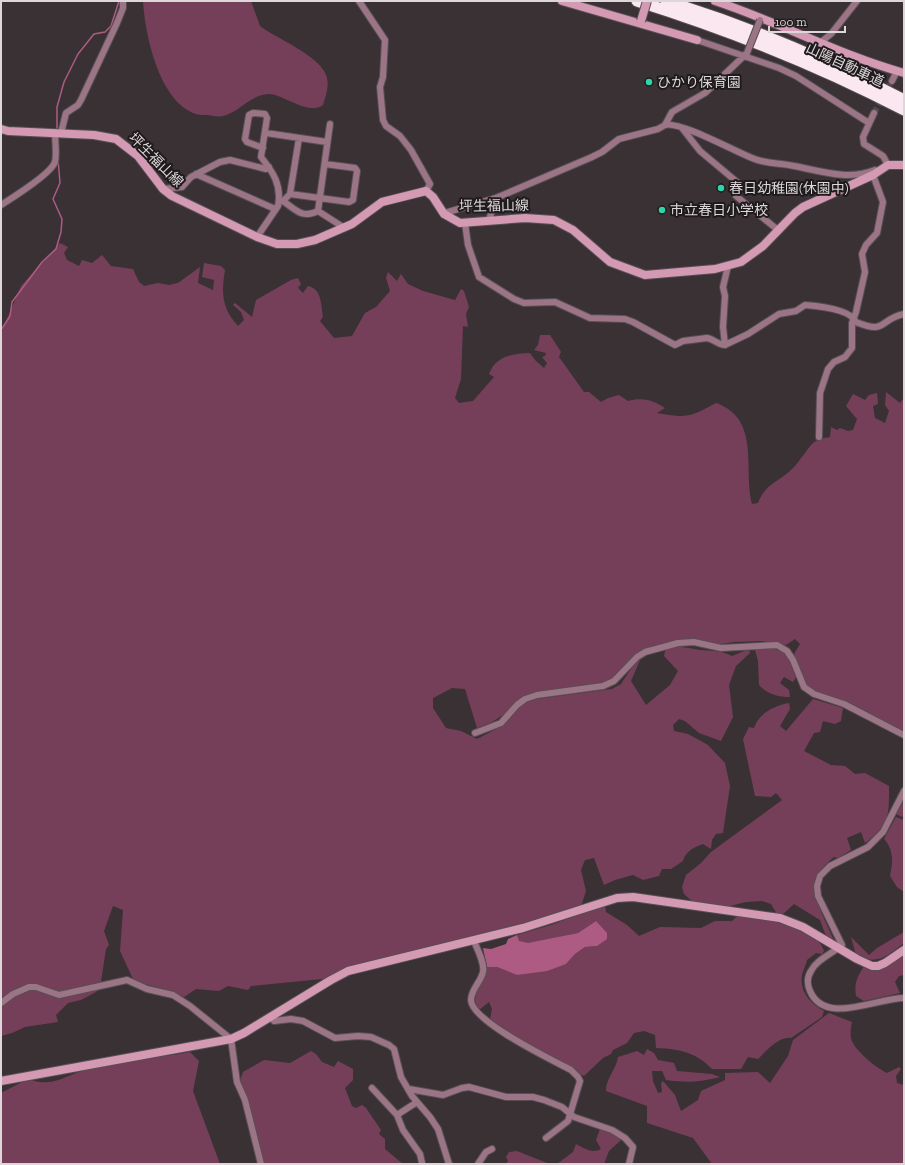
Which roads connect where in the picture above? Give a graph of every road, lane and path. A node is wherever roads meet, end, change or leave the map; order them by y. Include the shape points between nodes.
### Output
1 (124, 1) edge
2 (359, 1) edge
3 (562, 1) edge
4 (637, 1) edge
5 (647, 1) edge
6 (666, 1) edge
7 (715, 1) edge
8 (857, 1) edge
9 (760, 18) junction
10 (640, 22) junction
11 (697, 40) joint
12 (821, 42) junction
13 (746, 54) junction
14 (900, 72) edge
15 (892, 81) tunnel mouth
16 (904, 100) edge
17 (904, 110) edge
18 (874, 113) tunnel mouth
19 (869, 122) junction
20 (330, 124) dead end
21 (665, 125) junction
22 (1, 128) edge
23 (682, 128) junction
24 (266, 132) junction
25 (58, 133) junction
26 (299, 138) junction
27 (327, 142) junction
28 (263, 148) junction
29 (325, 164) junction
30 (888, 165) junction
31 (904, 165) edge
32 (269, 167) junction
33 (877, 172) junction
34 (196, 174) junction
35 (163, 189) junction
36 (426, 191) junction
37 (290, 194) junction
38 (320, 198) junction
39 (496, 198) junction
40 (281, 201) junction
41 (1, 205) edge
42 (276, 209) junction
43 (318, 211) junction
44 (444, 214) junction
45 (489, 220) junction
46 (465, 223) junction
47 (343, 227) junction
48 (778, 230) junction
49 (257, 237) junction
50 (728, 266) junction
51 (904, 314) edge
52 (854, 317) junction
53 (725, 345) junction
54 (820, 437) dead end
55 (475, 733) dead end
56 (904, 735) edge
57 (904, 791) edge
58 (474, 940) junction
59 (838, 948) junction
60 (904, 950) edge
61 (904, 998) edge
62 (1, 1003) edge
63 (271, 1018) junction
64 (231, 1039) junction
65 (1, 1081) edge
66 (372, 1088) dead end
67 (409, 1089) junction
68 (417, 1102) junction
69 (571, 1114) junction
70 (397, 1115) junction
71 (546, 1138) dead end
72 (492, 1149) dead end
73 (422, 1163) dead end
74 (261, 1164) edge
75 (449, 1164) edge
76 (478, 1164) edge
77 (630, 1164) edge

1 - 25 street via 117,23 81,100 66,113
2 - 36 street via 385,40 384,70 380,87 383,120 411,150 430,184
3 - 10 street
4 - 17 highway, 山陽自動車道 via 757,42
5 - 10 street, bridge
6 - 16 highway, 山陽自動車道 via 767,36
7 - 9 street
8 - 12 street via 831,34
9 - 12 street
9 - 13 street, bridge
10 - 11 street
11 - 13 street
12 - 14 street
13 - 19 street via 796,76
13 - 21 street via 705,93 672,112
14 - 15 street
18 - 19 street
19 - 30 street via 863,136 864,144 883,156
20 - 27 street
21 - 23 street via 671,123
21 - 39 street via 619,138 597,154
22 - 25 street, 坪生福山線 via 8,131
23 - 33 street via 754,159 841,175
23 - 48 street via 700,151 737,182 736,196
24 - 26 street
24 - 28 street
24 - 28 street via 267,118 264,114 249,115 245,139
25 - 35 street, 坪生福山線 via 116,139 138,156
25 - 41 street via 53,166
26 - 27 street
26 - 37 street
27 - 29 street
28 - 32 street via 261,157
29 - 38 street
29 - 38 street via 355,168 358,171 353,200 349,202
30 - 31 street
30 - 33 street, 坪生福山線
32 - 34 street via 266,169 230,160
32 - 40 street via 276,176
33 - 48 street, 坪生福山線 via 803,207
33 - 52 street via 883,202 876,233 863,250 865,272
34 - 35 street via 182,186
34 - 42 street
35 - 49 street, 坪生福山線 via 188,205
36 - 44 street, 坪生福山線
36 - 47 street, 坪生福山線 via 382,202 361,219
37 - 38 street
37 - 40 street
38 - 43 street
39 - 44 street
39 - 45 street
40 - 42 street
40 - 43 street via 303,215
42 - 49 street
43 - 47 street
44 - 46 street, 坪生福山線 via 455,222
45 - 46 street, 坪生福山線
45 - 50 street, 坪生福山線 via 554,220 573,230 610,262 644,275 715,270
46 - 53 street via 468,245 479,277 519,301 555,302 590,318 625,319 675,345 683,341 711,338 720,345
47 - 49 street, 坪生福山線 via 315,240 297,244 277,244
48 - 50 street, 坪生福山線 via 746,259
50 - 53 street via 723,287
51 - 52 street via 895,316 876,328 856,322
52 - 53 street via 847,313 805,305 796,311 779,314
52 - 54 street via 851,331 852,348 845,357 834,362 828,369 820,393
55 - 56 street via 501,722 525,699 603,686 614,681 645,652 678,643 694,642 721,648 777,645 787,651 793,660 804,687
57 - 59 street via 883,832 868,847 830,866 820,876 816,886 818,896 842,945
58 - 59 street via 523,928 617,898 633,897 780,918 804,927
58 - 63 street via 348,971
58 - 69 street via 484,973 470,1001 494,1027 571,1070 578,1077 580,1081
59 - 60 street via 872,966 885,963
59 - 61 street via 815,964 810,971 808,988 818,1002 830,1009 838,1009
62 - 64 street via 29,987 59,995 127,980 147,989 173,995
63 - 64 street
63 - 67 street via 274,1021 303,1021 335,1038 371,1037 389,1045 394,1049 401,1077
64 - 65 street
64 - 74 street via 238,1082
66 - 70 street
67 - 68 street
67 - 69 street via 444,1095 469,1087 506,1097 533,1097 562,1107
68 - 70 street
68 - 75 street via 438,1129
69 - 71 street via 565,1125
69 - 77 street via 612,1130 630,1142 633,1152
70 - 73 street via 403,1130 420,1154
72 - 76 street via 486,1152

